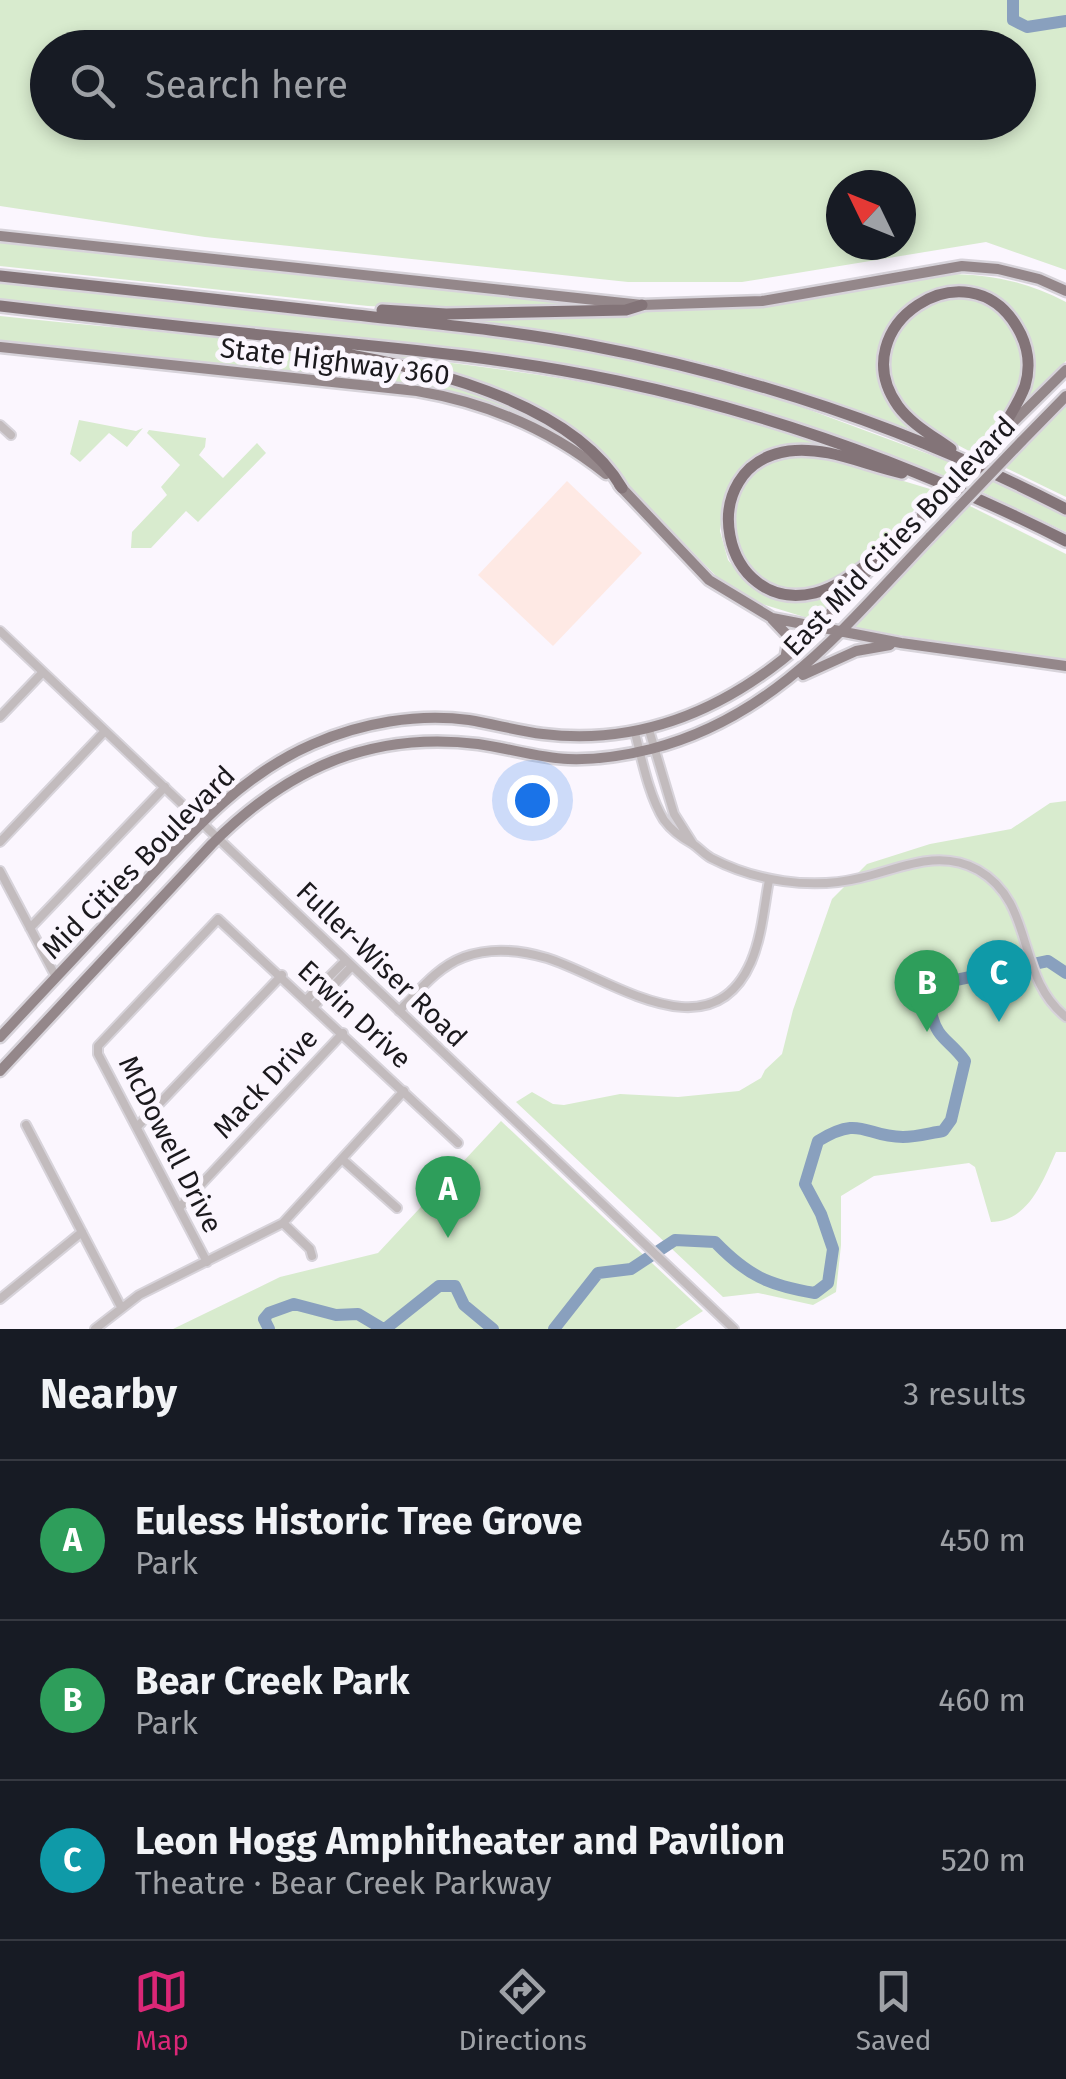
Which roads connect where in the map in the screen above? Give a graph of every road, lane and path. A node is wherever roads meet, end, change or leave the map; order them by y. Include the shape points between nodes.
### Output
1 (0, 236) edge
2 (0, 276) edge
3 (1066, 291) edge
4 (190, 296) junction
5 (642, 305) junction
6 (0, 306) edge
7 (142, 323) junction
8 (0, 347) edge
9 (1066, 370) edge
10 (1066, 396) edge
11 (0, 426) edge
12 (11, 435) dead end
13 (995, 440) junction
14 (967, 460) junction
15 (936, 480) junction
16 (622, 488) junction
17 (1066, 509) edge
18 (1066, 542) edge
19 (894, 545) junction
20 (772, 618) junction
21 (815, 628) junction
22 (0, 631) edge
23 (840, 632) junction
24 (901, 643) junction
25 (783, 660) junction
26 (1066, 666) edge
27 (43, 672) junction
28 (784, 685) junction
29 (0, 717) edge
30 (676, 720) joint
31 (648, 730) junction
32 (105, 731) junction
33 (636, 732) junction
34 (653, 748) junction
35 (640, 751) junction
36 (165, 787) junction
37 (201, 822) junction
38 (218, 838) junction
39 (0, 842) edge
40 (693, 844) junction
41 (0, 871) edge
42 (769, 880) junction
43 (30, 928) junction
44 (349, 963) junction
45 (282, 975) junction
46 (56, 977) junction
47 (310, 1002) junction
48 (399, 1011) junction
49 (1066, 1016) edge
50 (342, 1033) junction
51 (0, 1037) edge
52 (98, 1046) joint
53 (0, 1050) edge
54 (10, 1060) junction
55 (0, 1071) edge
56 (404, 1091) junction
57 (26, 1125) dead end
58 (137, 1127) junction
59 (458, 1143) dead end
60 (342, 1159) junction
61 (178, 1208) junction
62 (397, 1208) dead end
63 (283, 1223) junction
64 (82, 1232) junction
65 (312, 1256) dead end
66 (206, 1262) junction
67 (0, 1299) edge
68 (122, 1308) junction
69 (728, 1327) edge
70 (95, 1329) edge

1 - 5 main road
2 - 4 highway
3 - 5 main road via 998,269 962,266 762,301
4 - 5 highway via 446,314
4 - 14 highway via 492,330 634,355 776,391
6 - 7 highway
7 - 15 highway via 471,357 614,380 797,428
7 - 16 highway via 449,376 541,417 580,443
8 - 16 main road, State Highway 360 via 460,399 549,434
9 - 13 main road, East Mid Cities Boulevard
10 - 23 main road, East Mid Cities Boulevard, bridge
11 - 12 street
13 - 14 highway via 1026,383 1020,331 1000,307 969,293 922,300 896,324 885,376 899,408
13 - 19 main road, East Mid Cities Boulevard, bridge
14 - 17 highway
15 - 18 highway
15 - 19 highway via 817,452 785,452 757,464 730,500 727,532 740,564 782,593 828,589
16 - 20 main road, State Highway 360 via 708,580
19 - 21 main road, East Mid Cities Boulevard
20 - 21 main road, State Highway 360
20 - 25 main road via 789,636
21 - 23 main road, State Highway 360
21 - 25 main road, East Mid Cities Boulevard
22 - 27 street, Fuller-Wiser Road
23 - 24 main road, State Highway 360
23 - 28 main road, East Mid Cities Boulevard
24 - 26 main road, State Highway 360
24 - 28 main road via 856,651
25 - 30 main road, East Mid Cities Boulevard
27 - 29 street
27 - 32 street, Fuller-Wiser Road
28 - 34 main road, East Mid Cities Boulevard via 710,728
30 - 31 main road, Mid Cities Boulevard
31 - 33 main road, Mid Cities Boulevard
31 - 34 street
32 - 36 street, Fuller-Wiser Road
32 - 39 street
33 - 35 street
33 - 37 main road, Mid Cities Boulevard via 566,736 470,720 403,719 326,739 269,766
34 - 35 main road, East Mid Cities Boulevard
34 - 40 street via 674,814
35 - 38 main road, East Mid Cities Boulevard via 569,759 449,741 390,745 325,762 291,780
35 - 40 street via 664,819
36 - 37 street, Fuller-Wiser Road
36 - 43 street
37 - 38 street, Fuller-Wiser Road
37 - 46 main road, Mid Cities Boulevard
38 - 44 street, Fuller-Wiser Road
38 - 54 main road, East Mid Cities Boulevard
40 - 42 street
41 - 43 street
42 - 48 street via 749,966 733,989 714,1000 659,1005 551,959 505,950 448,964
42 - 49 street via 836,882 916,862 976,869 1014,908 1033,974
43 - 46 street
44 - 47 street
44 - 48 street, Fuller-Wiser Road
45 - 47 street, Erwin Drive
45 - 52 street, Erwin Drive via 221,918
45 - 58 street
46 - 51 main road, Mid Cities Boulevard
47 - 50 street, Erwin Drive
48 - 69 street, Fuller-Wiser Road
50 - 56 street, Erwin Drive
50 - 61 street, Mack Drive
52 - 58 street, McDowell Drive
53 - 54 street
54 - 55 main road, East Mid Cities Boulevard
56 - 59 street, Erwin Drive
56 - 60 street
57 - 64 street
58 - 61 street, McDowell Drive
60 - 62 street
60 - 63 street
61 - 66 street, McDowell Drive
63 - 65 street
63 - 66 street
64 - 67 street
64 - 68 street
66 - 68 street
68 - 70 street

